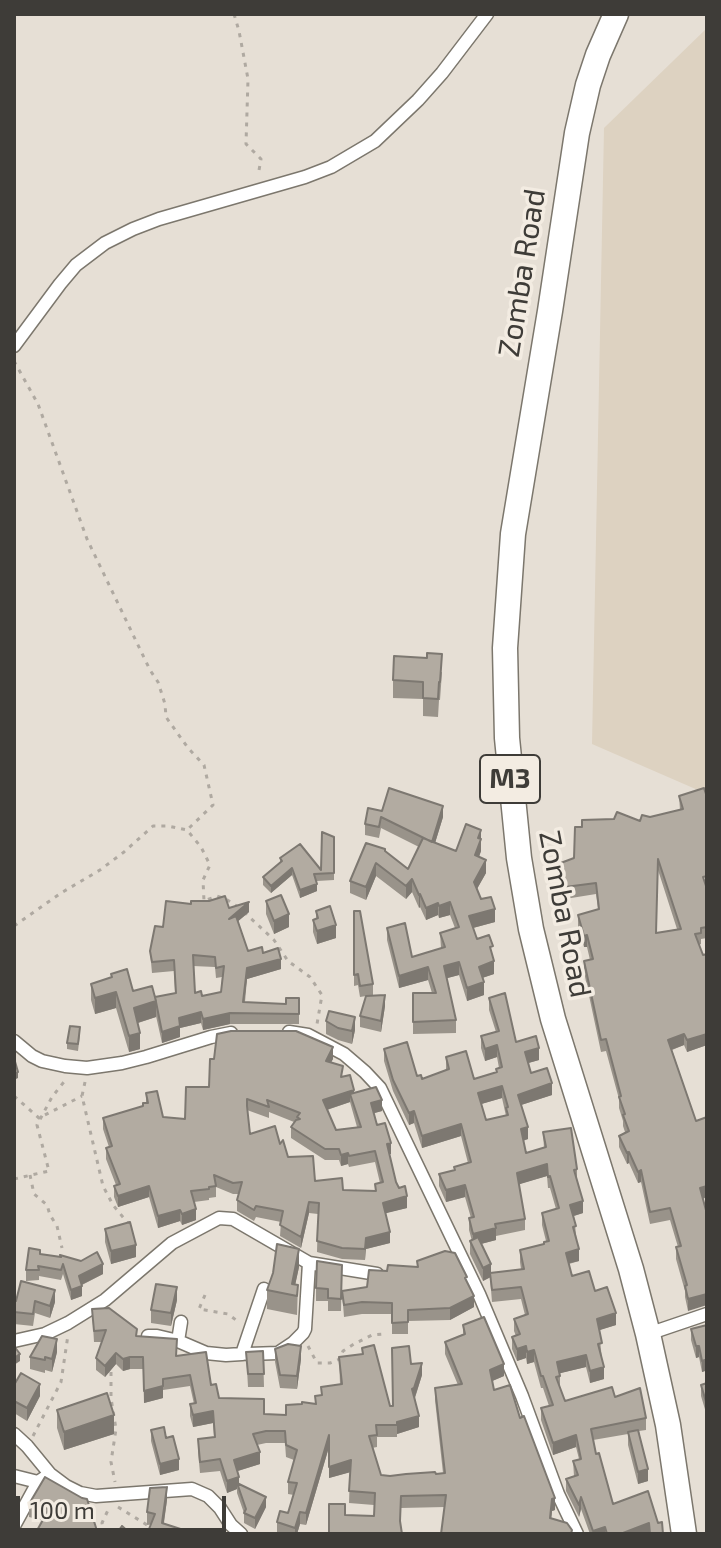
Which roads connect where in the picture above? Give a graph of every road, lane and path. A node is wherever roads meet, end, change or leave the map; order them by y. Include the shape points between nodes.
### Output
1 (234, 14) edge
2 (487, 14) edge
3 (616, 14) edge
4 (255, 192) junction
5 (14, 346) edge
6 (14, 361) edge
7 (187, 830) junction
8 (14, 926) edge
9 (244, 1032) edge
10 (270, 1032) edge
11 (314, 1038) junction
12 (14, 1041) edge
13 (97, 1067) junction
14 (70, 1075) dead end
15 (14, 1096) edge
16 (82, 1096) junction
17 (39, 1118) junction
18 (30, 1175) junction
19 (14, 1179) edge
20 (132, 1228) edge
21 (62, 1248) dead end
22 (309, 1263) junction
23 (377, 1274) edge
24 (264, 1289) edge
25 (205, 1295) dead end
26 (228, 1314) dead end
27 (707, 1314) edge
28 (181, 1322) dead end
29 (68, 1323) junction
30 (305, 1329) junction
31 (384, 1334) dead end
32 (648, 1334) junction
33 (148, 1336) edge
34 (14, 1341) edge
35 (178, 1341) junction
36 (242, 1354) junction
37 (111, 1372) dead end
38 (14, 1434) edge
39 (27, 1446) junction
40 (50, 1474) junction
41 (14, 1476) edge
42 (38, 1482) junction
43 (117, 1494) junction
44 (14, 1526) edge
45 (162, 1529) edge
46 (104, 1534) edge
47 (241, 1534) edge
48 (577, 1534) edge
49 (684, 1534) edge

1 - 4 path via 248,79 246,144 261,159
2 - 4 street via 442,73 375,141 331,167
3 - 32 highway, Zomba Road / M3 via 593,70 577,133 530,420 513,534 505,704 519,858 536,952
4 - 5 street via 159,219 105,243 76,265
6 - 7 path via 38,404 87,539 158,682 166,717 204,765 213,805
7 - 8 path via 153,826 100,870
7 - 11 path via 210,865 203,880 204,901 217,896 240,908 322,995
9 - 13 street
10 - 11 street
11 - 48 street via 344,1054 384,1093 479,1294
12 - 13 street via 42,1061
13 - 16 path via 85,1079
14 - 17 path
15 - 17 path
16 - 17 path
16 - 20 path via 103,1186
17 - 18 path via 49,1171
18 - 19 path
18 - 21 path via 34,1194 47,1205 57,1226
22 - 23 street
22 - 29 street via 233,1219 219,1218 172,1243 105,1300
22 - 30 street
24 - 36 street
25 - 26 path via 199,1309
27 - 32 street
28 - 35 street
29 - 34 street
29 - 39 path via 61,1382
30 - 31 path via 317,1363 340,1359 354,1344
30 - 36 street via 278,1353
32 - 49 highway, Zomba Road / M3
33 - 35 street
35 - 36 street via 206,1353
37 - 43 path via 116,1429 111,1462
38 - 39 street
39 - 40 street
40 - 42 street
40 - 43 street via 80,1493
41 - 42 street
42 - 44 street
43 - 47 street via 192,1489 208,1496
45 - 46 path via 149,1528 111,1503 102,1523

